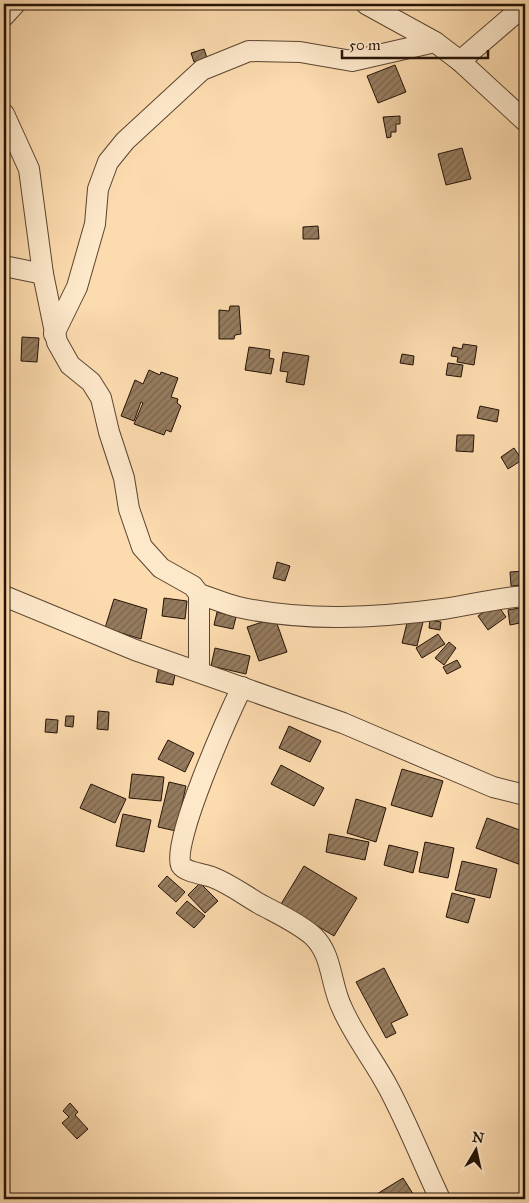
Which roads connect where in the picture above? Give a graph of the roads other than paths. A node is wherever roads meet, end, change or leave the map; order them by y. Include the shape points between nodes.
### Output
1 (15, 4) edge
2 (366, 4) edge
3 (525, 5) edge
4 (4, 16) edge
5 (435, 42) junction
6 (460, 61) junction
7 (4, 114) edge
8 (525, 121) edge
9 (4, 266) edge
10 (44, 274) junction
11 (54, 334) junction
12 (199, 594) junction
13 (4, 596) edge
14 (525, 596) edge
15 (199, 671) junction
16 (242, 687) junction
17 (525, 795) edge
18 (440, 1199) edge

1 - 4 street
2 - 5 street
3 - 6 street
5 - 6 street
5 - 11 street via 352,61 300,52 249,51 202,70 125,141 108,162 98,189 95,224 77,287
6 - 8 street
7 - 10 street via 29,168
9 - 10 street
10 - 11 street
11 - 12 street via 61,353 91,382 101,398 124,478 129,509 142,546 161,568 193,586
12 - 14 street via 239,607 351,618
12 - 15 street
13 - 15 street via 135,650
15 - 16 street
16 - 17 street via 343,723 493,787
16 - 18 street via 212,752 194,803 180,853 181,864 185,869 214,878 292,922 312,935 324,948 342,1009 391,1092

